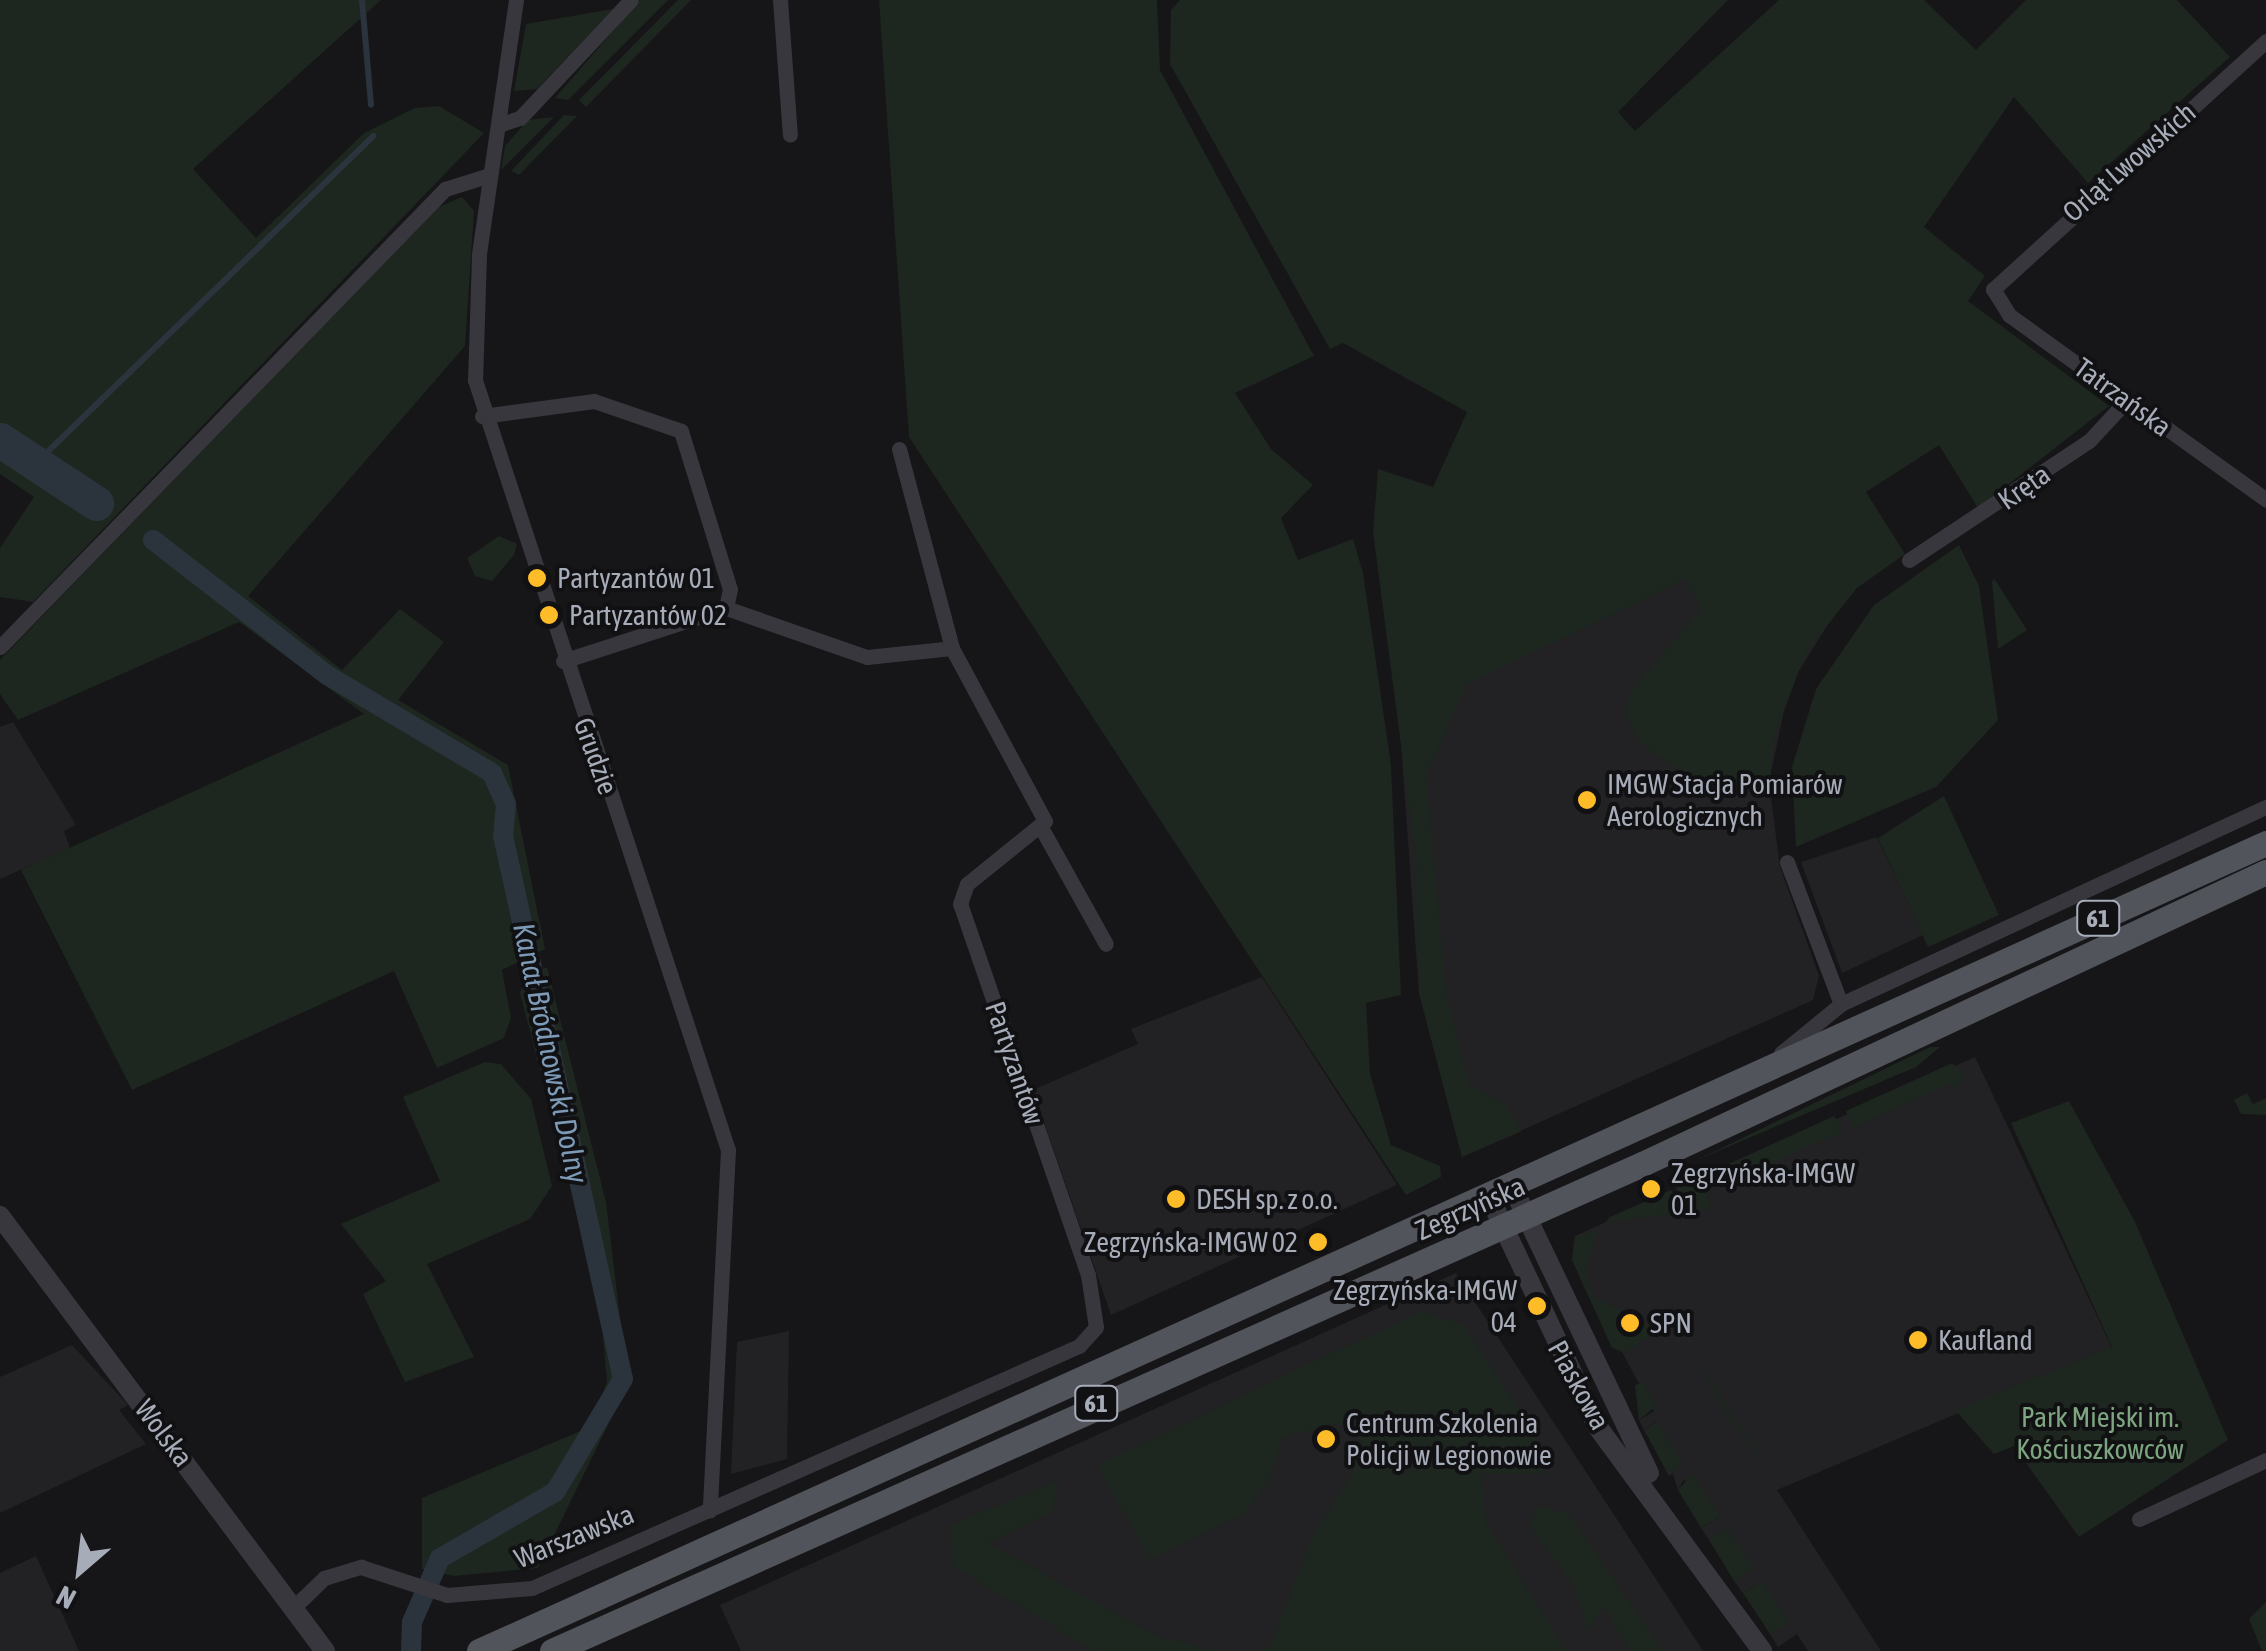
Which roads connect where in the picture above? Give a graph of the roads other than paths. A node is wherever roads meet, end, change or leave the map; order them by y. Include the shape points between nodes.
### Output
1 (516, 0) edge
2 (631, 0) edge
3 (780, 0) edge
4 (2266, 41) edge
5 (498, 126) junction
6 (790, 135) dead end
7 (490, 175) junction
8 (1994, 284) joint
9 (2127, 400) junction
10 (482, 416) junction
11 (899, 449) dead end
12 (2266, 500) edge
13 (1909, 560) dead end
14 (726, 608) junction
15 (0, 647) edge
16 (952, 648) junction
17 (563, 661) junction
18 (2266, 808) edge
19 (1043, 831) junction
20 (2266, 843) edge
21 (1788, 862) dead end
22 (2266, 872) edge
23 (1106, 944) dead end
24 (1841, 1004) junction
25 (1749, 1080) junction
26 (1501, 1191) junction
27 (0, 1216) edge
28 (1514, 1221) junction
29 (2266, 1460) edge
30 (710, 1512) junction
31 (2139, 1519) dead end
32 (294, 1606) junction
33 (325, 1651) edge
34 (479, 1651) edge
35 (552, 1651) edge
36 (1762, 1651) edge

1 - 5 street, Grudzie
2 - 5 street via 520,118
3 - 6 street
4 - 8 street, Orląt Lwowskich
5 - 7 street, Grudzie
7 - 10 street, Grudzie via 474,362
7 - 15 street via 446,190
8 - 9 street, Tatrzańska via 2009,315
9 - 12 street, Tatrzańska
9 - 13 street, Kręta via 2088,442
10 - 14 street via 594,401 680,431 730,589
10 - 17 street, Grudzie
11 - 16 street
14 - 16 street via 867,657
14 - 17 street
16 - 19 street
17 - 30 street, Grudzie via 728,1150
18 - 24 street
19 - 23 street
19 - 30 street, Partyzantów via 967,884 960,904 1088,1274 1092,1332 1079,1346
20 - 25 main road, Zegrzyńska / 61
21 - 24 street
22 - 28 main road, Zegrzyńska / 61
24 - 25 street
25 - 26 main road, Zegrzyńska / 61
26 - 28 street, Piaskowa
26 - 34 main road, Zegrzyńska / 61
27 - 32 street, Wolska
28 - 35 main road, Zegrzyńska / 61
28 - 36 street, Piaskowa via 1597,1426 1664,1506
29 - 31 street
30 - 32 street, Warszawska via 532,1588 447,1595 342,1570
32 - 33 street, Wolska

